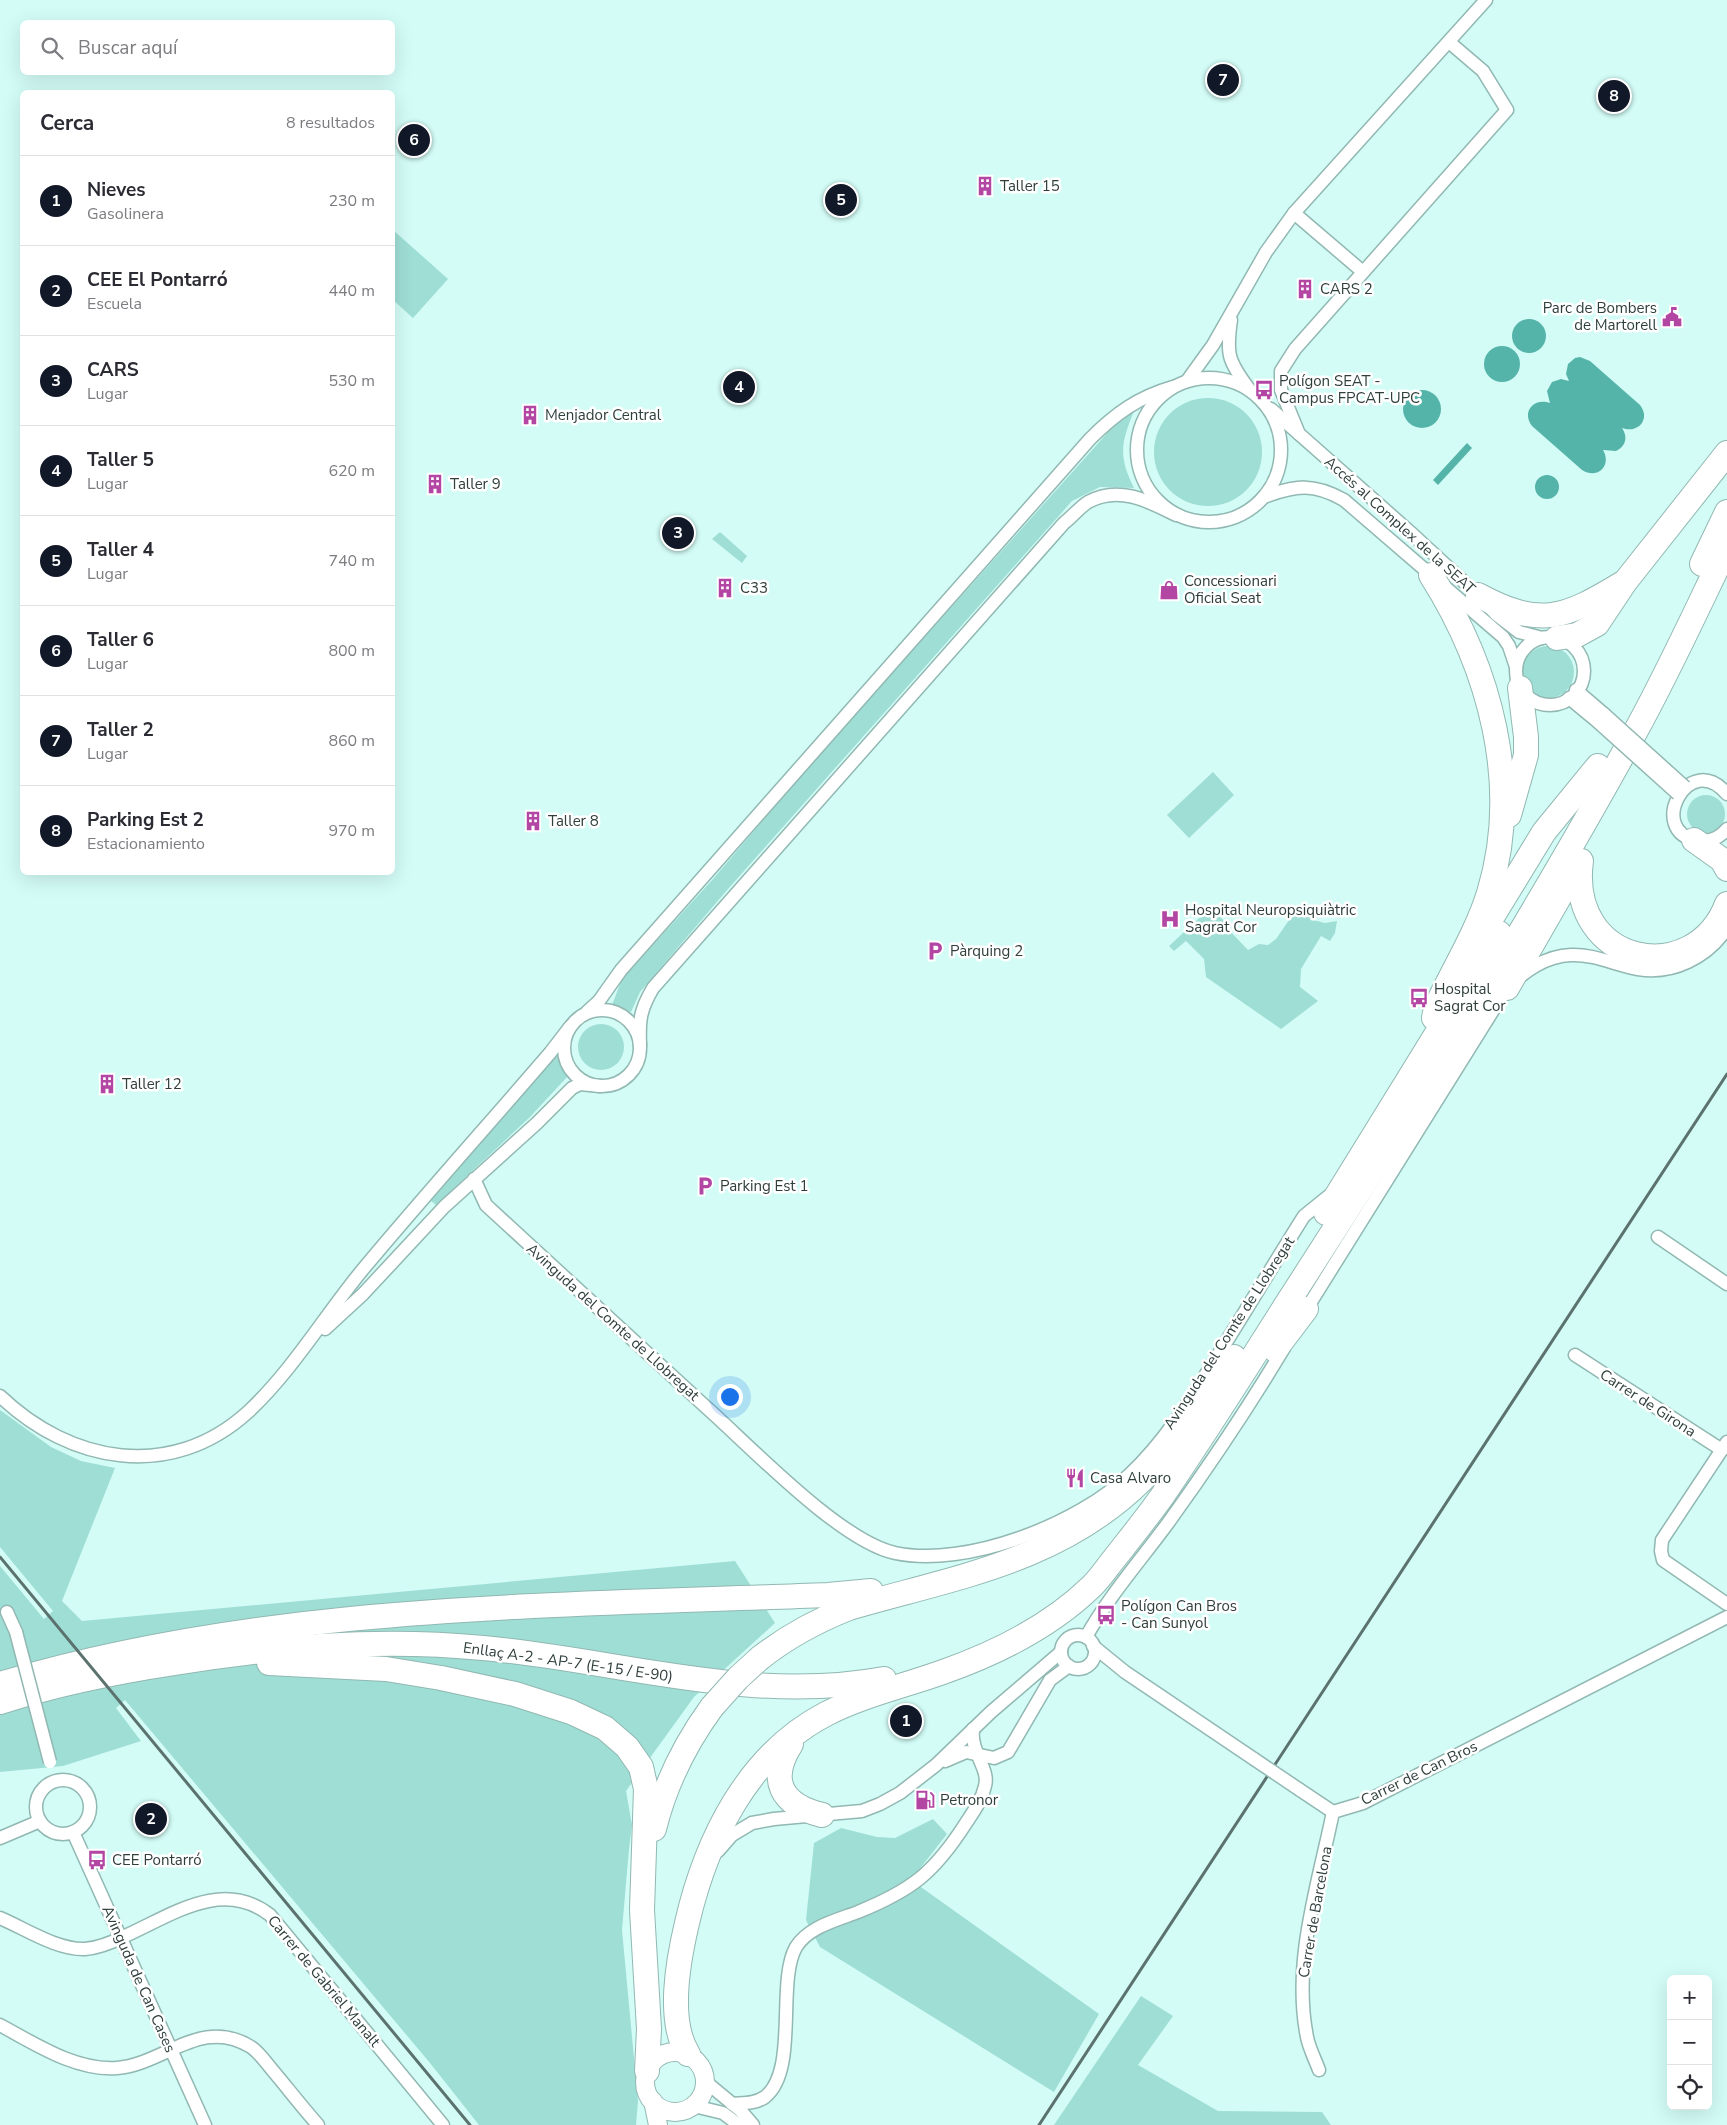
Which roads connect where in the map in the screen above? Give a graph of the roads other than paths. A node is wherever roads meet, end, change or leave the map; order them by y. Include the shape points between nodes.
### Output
1 (1486, 0) edge
2 (1448, 42) junction
3 (1294, 213) junction
4 (1363, 272) junction
5 (1231, 315) junction
6 (1187, 381) junction
7 (1173, 387) junction
8 (1251, 392) junction
9 (1262, 402) junction
10 (1299, 434) junction
11 (1727, 453) edge
12 (1264, 497) junction
13 (1727, 512) edge
14 (1176, 515) junction
15 (1727, 547) edge
16 (1430, 575) junction
17 (1625, 582) junction
18 (1478, 595) junction
19 (1550, 638) junction
20 (1518, 678) junction
21 (1572, 694) junction
22 (1635, 732) junction
23 (1598, 766) junction
24 (1682, 791) junction
25 (1727, 794) edge
26 (1727, 829) edge
27 (1694, 840) junction
28 (1498, 853) junction
29 (1582, 856) junction
30 (1727, 869) edge
31 (1727, 904) edge
32 (1727, 928) edge
33 (1451, 974) junction
34 (1507, 988) junction
35 (587, 1012) junction
36 (570, 1027) junction
37 (1430, 1044) junction
38 (640, 1045) junction
39 (600, 1086) junction
40 (474, 1179) junction
41 (1342, 1187) junction
42 (1658, 1237) dead end
43 (1727, 1284) edge
44 (1306, 1309) junction
45 (301, 1352) junction
46 (1575, 1355) dead end
47 (0, 1396) edge
48 (1203, 1435) junction
49 (1724, 1446) edge
50 (1110, 1563) junction
51 (935, 1584) junction
52 (1727, 1604) edge
53 (6, 1612) dead end
54 (1727, 1618) edge
55 (1090, 1641) junction
56 (1061, 1652) junction
57 (1088, 1665) junction
58 (1069, 1666) junction
59 (148, 1667) junction
60 (1125, 1672) junction
61 (0, 1684) edge
62 (0, 1702) edge
63 (973, 1729) junction
64 (800, 1730) junction
65 (976, 1755) junction
66 (936, 1765) junction
67 (55, 1782) junction
68 (1333, 1812) junction
69 (822, 1815) junction
70 (40, 1821) junction
71 (74, 1832) junction
72 (0, 1838) edge
73 (694, 1894) junction
74 (642, 1902) junction
75 (0, 1918) edge
76 (121, 1938) junction
77 (0, 2025) edge
78 (170, 2049) junction
79 (688, 2054) junction
80 (1319, 2070) dead end
81 (647, 2071) junction
82 (706, 2082) junction
83 (652, 2101) junction
84 (732, 2104) junction
85 (690, 2108) junction
86 (204, 2125) edge
87 (318, 2125) edge
88 (443, 2125) edge
89 (658, 2125) edge
90 (674, 2125) edge
91 (739, 2125) edge
92 (753, 2125) edge

1 - 2 street
2 - 3 street
2 - 4 street via 1483,71 1506,110
3 - 4 street
3 - 5 street via 1266,252
4 - 10 street via 1295,349 1281,371 1280,390
5 - 6 street
5 - 8 street via 1227,348 1236,371
6 - 7 street
6 - 8 street via 1213,378 1233,382
7 - 14 street via 1153,404 1142,422 1137,442 1138,463 1144,483 1158,501
7 - 35 street via 1135,401 1110,418 1090,439 627,962
8 - 9 street
9 - 10 street, Accés al Complex de la SEAT
9 - 12 street via 1279,435 1280,457 1275,478
10 - 18 street, Accés al Complex de la SEAT
11 - 17 highway
12 - 14 street via 1246,512 1223,521 1199,522
12 - 16 street, Accés al Complex de la SEAT via 1298,486 1329,491 1358,511
13 - 23 highway via 1648,677
14 - 38 street via 1140,498 1116,493 1088,502 1064,523 653,988 639,1018
15 - 22 highway
16 - 20 street, Accés al Complex de la SEAT via 1503,637 1509,646
16 - 28 highway via 1465,636 1494,727 1501,779
17 - 18 highway via 1569,612 1552,615 1528,616
17 - 19 highway via 1597,624 1577,635
18 - 19 street, Accés al Complex de la SEAT via 1519,632
19 - 20 street via 1525,650
19 - 21 street, Accés al Complex de la SEAT via 1566,641 1583,662 1582,680
20 - 21 street via 1529,699 1542,704 1556,704
20 - 28 highway via 1526,730 1526,755
21 - 24 street, bridge
22 - 29 highway via 1598,826
22 - 48 highway via 1574,842 1426,1085
23 - 33 highway via 1544,832 1484,930
23 - 37 highway via 1547,857
24 - 25 street via 1697,782 1710,782
24 - 27 street via 1673,809 1676,825
26 - 27 street via 1710,841
27 - 30 highway via 1722,860
28 - 33 highway via 1488,896
29 - 31 highway via 1579,878 1586,913 1602,936 1624,950 1654,956 1690,948 1716,925
29 - 34 highway
32 - 34 street via 1719,941 1683,965 1640,970 1593,957 1571,955 1552,958 1535,966
33 - 37 highway via 1436,1007
34 - 44 street
35 - 36 street
35 - 38 street via 611,1010 622,1015 637,1033
36 - 39 street via 564,1046 568,1065 587,1083
36 - 45 street via 363,1269
37 - 41 highway
38 - 39 street via 638,1058 628,1074 612,1084
39 - 40 street via 580,1084 572,1088
40 - 41 street, Avinguda del Comte de Llobregat via 486,1205 794,1487 849,1532 893,1553 944,1556 1004,1544 1063,1519 1091,1504 1130,1474 1181,1414 1304,1216
40 - 45 street via 363,1294
41 - 51 highway via 1254,1330 1191,1420 1141,1481 1102,1513 1046,1546 1003,1565
42 - 43 street
44 - 48 highway via 1266,1362
44 - 55 street via 1252,1401 1101,1611
45 - 47 street via 248,1412 227,1428 207,1440 156,1455 102,1453 52,1436
46 - 49 street, Carrer de Girona
48 - 50 highway via 1145,1522
49 - 52 street via 1662,1540 1660,1552 1663,1560
50 - 59 highway, Enllaç A-2 - AP-7 (E-15 / E-90) via 1056,1606 985,1646 905,1676 846,1686 781,1688 705,1681 482,1648 360,1643 239,1652
50 - 64 highway via 1096,1582 1075,1600 1020,1638 966,1664 840,1708
51 - 61 highway via 828,1595 465,1609 345,1620 133,1649
51 - 74 highway, bridge via 825,1618 783,1640 738,1678 690,1739 664,1793 652,1836
53 - 67 street, bridge via 16,1632
54 - 68 street, Carrer de Can Bros via 1409,1781 1363,1803
55 - 56 street via 1080,1635 1069,1637
55 - 57 street via 1094,1656
55 - 60 street
56 - 58 street
56 - 63 street
57 - 58 street
57 - 60 street
58 - 65 street via 1050,1680 1008,1752 994,1758
59 - 62 highway, Enllaç A-2 - AP-7 (E-15 / E-90) via 85,1678
59 - 74 highway via 271,1663 386,1669 515,1694 597,1724 627,1747 641,1768 646,1790
60 - 68 street, bridge
63 - 65 street
63 - 66 street
64 - 69 highway via 782,1761 779,1770 781,1786 796,1805
64 - 73 highway via 768,1760 736,1799 714,1840
65 - 66 street via 966,1752
65 - 84 street via 986,1775 983,1796 934,1867 905,1891 819,1928 799,1942 790,1968 779,2072 764,2098 751,2103
66 - 69 street via 880,1804 862,1810
67 - 70 street via 47,1786 38,1798 36,1806
67 - 71 street via 72,1782 80,1786 90,1801 88,1819
68 - 80 street, Carrer de Barcelona via 1302,1970 1307,2039
69 - 73 street via 761,1821 737,1830 717,1853 702,1885
70 - 71 street via 52,1832
70 - 72 street
71 - 76 street, Avinguda de Can Cases
73 - 79 highway via 679,1960 677,1989 678,2028
74 - 81 highway via 649,2029
75 - 76 street, Carrer de Gabriel Manalt via 68,1948 87,1949
76 - 78 street, Avinguda de Can Cases
76 - 88 street, Carrer de Gabriel Manalt via 212,1900 240,1900 261,1908 283,1929
77 - 78 street via 66,2058 92,2066 117,2068 143,2062
78 - 86 street, Avinguda de Can Cases
78 - 87 street via 209,2037 244,2044 257,2052
79 - 81 main road via 664,2054
79 - 82 main road via 700,2064
81 - 83 main road via 646,2087
82 - 84 street
82 - 85 main road via 701,2098
83 - 85 main road via 664,2110
83 - 89 main road
84 - 92 street
85 - 90 main road
85 - 91 street via 723,2113

